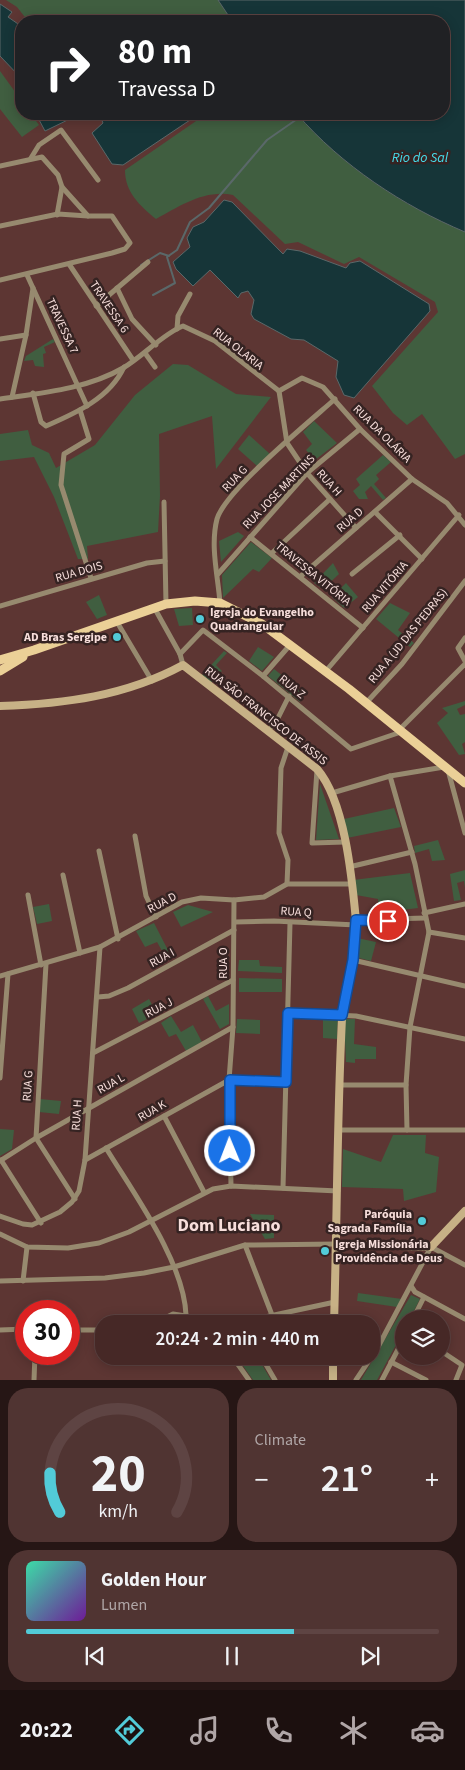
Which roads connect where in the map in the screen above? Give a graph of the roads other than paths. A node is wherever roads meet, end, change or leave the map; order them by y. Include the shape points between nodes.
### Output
1 (31, 158) junction
2 (0, 166) edge
3 (98, 180) dead end
4 (62, 187) junction
5 (57, 215) junction
6 (88, 216) junction
7 (0, 226) edge
8 (148, 262) dead end
9 (70, 264) junction
10 (28, 275) junction
11 (0, 280) edge
12 (33, 288) junction
13 (117, 288) junction
14 (190, 294) dead end
15 (96, 306) junction
16 (180, 328) junction
17 (26, 335) junction
18 (0, 339) edge
19 (156, 345) junction
20 (145, 353) junction
21 (134, 360) junction
22 (124, 367) junction
23 (155, 367) dead end
24 (79, 385) junction
25 (279, 391) junction
26 (33, 393) junction
27 (12, 397) junction
28 (0, 399) edge
29 (335, 400) junction
30 (88, 406) junction
31 (80, 410) junction
32 (360, 429) junction
33 (287, 443) junction
34 (307, 473) junction
35 (412, 479) junction
36 (330, 498) junction
37 (164, 502) dead end
38 (375, 512) junction
39 (459, 515) junction
40 (465, 525) edge
41 (356, 528) junction
42 (400, 535) junction
43 (250, 537) junction
44 (272, 553) junction
45 (422, 559) junction
46 (165, 561) junction
47 (218, 574) junction
48 (352, 574) dead end
49 (301, 576) junction
50 (91, 578) junction
51 (465, 581) edge
52 (220, 603) junction
53 (166, 604) junction
54 (0, 606) edge
55 (155, 609) junction
56 (117, 622) junction
57 (363, 628) junction
58 (465, 638) edge
59 (290, 646) junction
60 (34, 650) junction
61 (180, 654) junction
62 (0, 660) edge
63 (465, 662) edge
64 (183, 665) junction
65 (0, 671) edge
66 (325, 672) junction
67 (263, 676) junction
68 (152, 681) junction
69 (288, 696) junction
70 (366, 704) junction
71 (0, 706) edge
72 (399, 731) junction
73 (268, 732) junction
74 (288, 747) junction
75 (446, 768) junction
76 (316, 769) junction
77 (390, 776) junction
78 (465, 783) edge
79 (332, 793) junction
80 (465, 833) edge
81 (135, 836) dead end
82 (345, 842) junction
83 (99, 850) dead end
84 (412, 852) junction
85 (349, 867) junction
86 (63, 875) dead end
87 (286, 884) junction
88 (351, 884) junction
89 (28, 895) dead end
90 (234, 900) junction
91 (465, 904) edge
92 (424, 916) junction
93 (156, 917) junction
94 (235, 922) junction
95 (290, 923) junction
96 (356, 923) junction
97 (234, 930) junction
98 (429, 932) junction
99 (465, 938) edge
100 (118, 939) junction
101 (100, 947) junction
102 (80, 952) junction
103 (353, 960) junction
104 (44, 965) junction
105 (8, 974) junction
106 (422, 975) junction
107 (0, 976) edge
108 (233, 980) junction
109 (465, 986) edge
110 (98, 997) junction
111 (288, 1013) junction
112 (342, 1015) junction
113 (233, 1027) junction
114 (410, 1027) junction
115 (465, 1039) edge
116 (93, 1053) junction
117 (0, 1078) edge
118 (230, 1080) junction
119 (286, 1082) junction
120 (341, 1085) junction
121 (406, 1085) junction
122 (88, 1109) junction
123 (164, 1116) junction
124 (339, 1130) junction
125 (407, 1130) junction
126 (465, 1130) edge
127 (36, 1138) junction
128 (106, 1148) junction
129 (85, 1160) junction
130 (0, 1161) edge
131 (231, 1186) junction
132 (284, 1188) junction
133 (338, 1191) junction
134 (204, 1192) junction
135 (75, 1199) junction
136 (465, 1211) edge
137 (0, 1216) edge
138 (149, 1220) junction
139 (41, 1223) junction
140 (0, 1234) edge
141 (336, 1244) junction
142 (246, 1245) junction
143 (27, 1247) junction
144 (431, 1247) junction
145 (465, 1265) edge
146 (174, 1267) junction
147 (0, 1281) edge
148 (23, 1282) junction
149 (411, 1286) junction
150 (424, 1297) junction
151 (335, 1302) junction
152 (418, 1310) edge
153 (272, 1314) junction
154 (186, 1315) edge
155 (269, 1315) edge
156 (334, 1315) edge
157 (465, 1319) edge
158 (0, 1330) edge
159 (15, 1330) edge
160 (80, 1330) edge
161 (95, 1330) edge
162 (395, 1355) edge
163 (450, 1356) edge
164 (391, 1362) junction
165 (35, 1365) edge
166 (237, 1365) edge
167 (266, 1365) edge
168 (333, 1365) edge
169 (246, 1379) edge
170 (34, 1380) edge
171 (275, 1380) edge
172 (333, 1380) edge
173 (356, 1380) edge
174 (382, 1380) edge
175 (426, 1380) edge
176 (456, 1380) edge

1 - 2 street
1 - 3 street via 39,145 61,130
1 - 4 street via 42,157 58,175
4 - 5 street
4 - 6 street
5 - 6 street
5 - 7 street
6 - 9 street via 112,216 130,244 120,250
8 - 13 street
9 - 10 street
9 - 15 street, TRAVESSA 6
10 - 11 street
10 - 12 street, TRAVESSA 7
12 - 17 street
12 - 24 street, TRAVESSA 7
13 - 15 street
13 - 19 street via 132,319
14 - 16 street via 178,316
15 - 21 street, TRAVESSA 6
16 - 19 street
16 - 25 street, RUA OLARIA via 215,341
17 - 18 street
17 - 27 street
19 - 20 street
20 - 21 street
20 - 23 street
21 - 22 street
22 - 24 street
22 - 30 street via 114,384
24 - 26 street
24 - 30 street, TRAVESSA 7
25 - 29 street, RUA DA OLÁRIA via 304,378 323,387
25 - 33 street, RUA H
26 - 27 street
26 - 31 street via 44,426
27 - 28 street
29 - 32 street, RUA DA OLÁRIA
29 - 33 street, RUA G
30 - 31 street
31 - 50 street via 89,439 64,454 61,485
32 - 34 street, RUA JOSE MARTINS
32 - 35 street, RUA DA OLÁRIA
33 - 34 street, RUA H
33 - 47 street, RUA G via 234,494 219,515 214,540
34 - 36 street, RUA H
34 - 43 street, RUA JOSE MARTINS
35 - 38 street, RUA D
35 - 39 street, RUA DA OLÁRIA via 439,496
36 - 41 street, RUA H
36 - 44 street
37 - 46 street
38 - 41 street, RUA D
38 - 42 street
39 - 40 street, RUA DA OLÁRIA
39 - 45 street, RUA VITÓRIA
41 - 49 street, RUA D
42 - 45 street
42 - 48 street
43 - 44 street, TRAVESSA VITÓRIA
43 - 47 street, RUA JOSE MARTINS
44 - 49 street, TRAVESSA VITÓRIA
45 - 57 street, RUA VITÓRIA
46 - 50 street, RUA DOIS
46 - 53 street
47 - 52 street, RUA G
49 - 57 street, TRAVESSA VITÓRIA
50 - 54 street, RUA DOIS
51 - 70 street, RUA A (JD DAS PEDRAS) via 419,643
52 - 53 main road
52 - 59 main road via 254,618
53 - 55 main road
55 - 56 main road
55 - 61 street
56 - 60 main road
56 - 68 street
57 - 66 street, RUA VITÓRIA
58 - 63 street via 458,646
59 - 66 main road
59 - 67 street
60 - 62 main road
60 - 65 main road
61 - 64 street
61 - 67 street, RUA Z via 203,630
63 - 72 street
64 - 68 street
64 - 73 street, RUA SÃO FRANCISCO DE ASSIS
66 - 70 main road
67 - 69 street, RUA Z
68 - 71 street via 89,699
69 - 72 street, RUA Z via 351,749
69 - 73 street
70 - 72 main road
72 - 75 main road
73 - 74 street, RUA SÃO FRANCISCO DE ASSIS
74 - 76 street, RUA SÃO FRANCISCO DE ASSIS
74 - 87 street via 281,768 279,833 288,860
75 - 77 street
75 - 78 main road
75 - 80 street
76 - 79 street, RUA SÃO FRANCISCO DE ASSIS
76 - 82 street via 312,844
77 - 79 street
77 - 84 street
79 - 82 street, RUA SÃO FRANCISCO DE ASSIS
81 - 93 street via 146,896
82 - 85 street, RUA SÃO FRANCISCO DE ASSIS
83 - 100 street
84 - 85 street
84 - 92 street
85 - 88 street, RUA SÃO FRANCISCO DE ASSIS
86 - 102 street
87 - 88 street
87 - 90 street, RUA D via 264,897
88 - 96 street, RUA SÃO FRANCISCO DE ASSIS
89 - 104 street, RUA G
90 - 93 street, RUA D via 202,898 182,902
90 - 94 street, RUA O
91 - 92 street
92 - 96 street
92 - 98 street
93 - 100 street, RUA D
94 - 95 street, RUA Q
94 - 97 street, RUA O
95 - 96 street, RUA Q
95 - 111 street
96 - 103 street, RUA SÃO FRANCISCO DE ASSIS
97 - 108 street, RUA O
97 - 110 street, RUA I via 128,988
98 - 99 street
98 - 106 street
100 - 101 street, RUA D
101 - 102 street, RUA D
101 - 110 street, RUA H
102 - 104 street, RUA D
103 - 106 street
103 - 112 street, RUA SÃO FRANCISCO DE ASSIS
104 - 105 street, RUA D
104 - 127 street, RUA G
105 - 107 street, RUA D
105 - 117 street
106 - 109 street
106 - 114 street
108 - 113 street, RUA O
108 - 116 street, RUA J
110 - 116 street, RUA H
111 - 112 street
111 - 119 street
112 - 114 street
112 - 120 street, RUA SÃO FRANCISCO DE ASSIS
113 - 118 street, RUA O
113 - 122 street, RUA L
114 - 115 street
114 - 121 street
116 - 122 street, RUA H
118 - 119 street
118 - 123 street, RUA K
118 - 131 street, RUA O
119 - 132 street
120 - 121 street
120 - 124 street, RUA SÃO FRANCISCO DE ASSIS
121 - 125 street
122 - 127 street, RUA L
122 - 129 street, RUA H
123 - 128 street, RUA K
123 - 134 street
124 - 125 street
124 - 133 street, RUA SÃO FRANCISCO DE ASSIS
125 - 126 street
127 - 130 street, RUA L
127 - 135 street
128 - 129 street, RUA K
128 - 138 street
129 - 135 street, RUA H
130 - 139 street
131 - 132 street
131 - 134 street
132 - 133 street
133 - 141 street, RUA SÃO FRANCISCO DE ASSIS
134 - 138 street
135 - 139 street
136 - 144 street
137 - 139 street via 23,1224
138 - 143 street via 99,1243 68,1248
138 - 146 street
140 - 143 street
141 - 142 street
141 - 144 street
141 - 151 street, RUA SÃO FRANCISCO DE ASSIS
142 - 146 street
142 - 153 street
143 - 148 street
144 - 145 street
144 - 149 street
146 - 148 street via 116,1277
146 - 154 street via 184,1291
147 - 148 street
149 - 150 street
149 - 173 street
150 - 152 street
150 - 157 street
151 - 153 street
151 - 156 street, RUA SÃO FRANCISCO DE ASSIS
153 - 155 street
158 - 159 street
160 - 161 street
162 - 164 street
163 - 176 street via 462,1366
164 - 174 street
164 - 175 street
165 - 170 street
166 - 169 street
167 - 171 street
168 - 172 street

